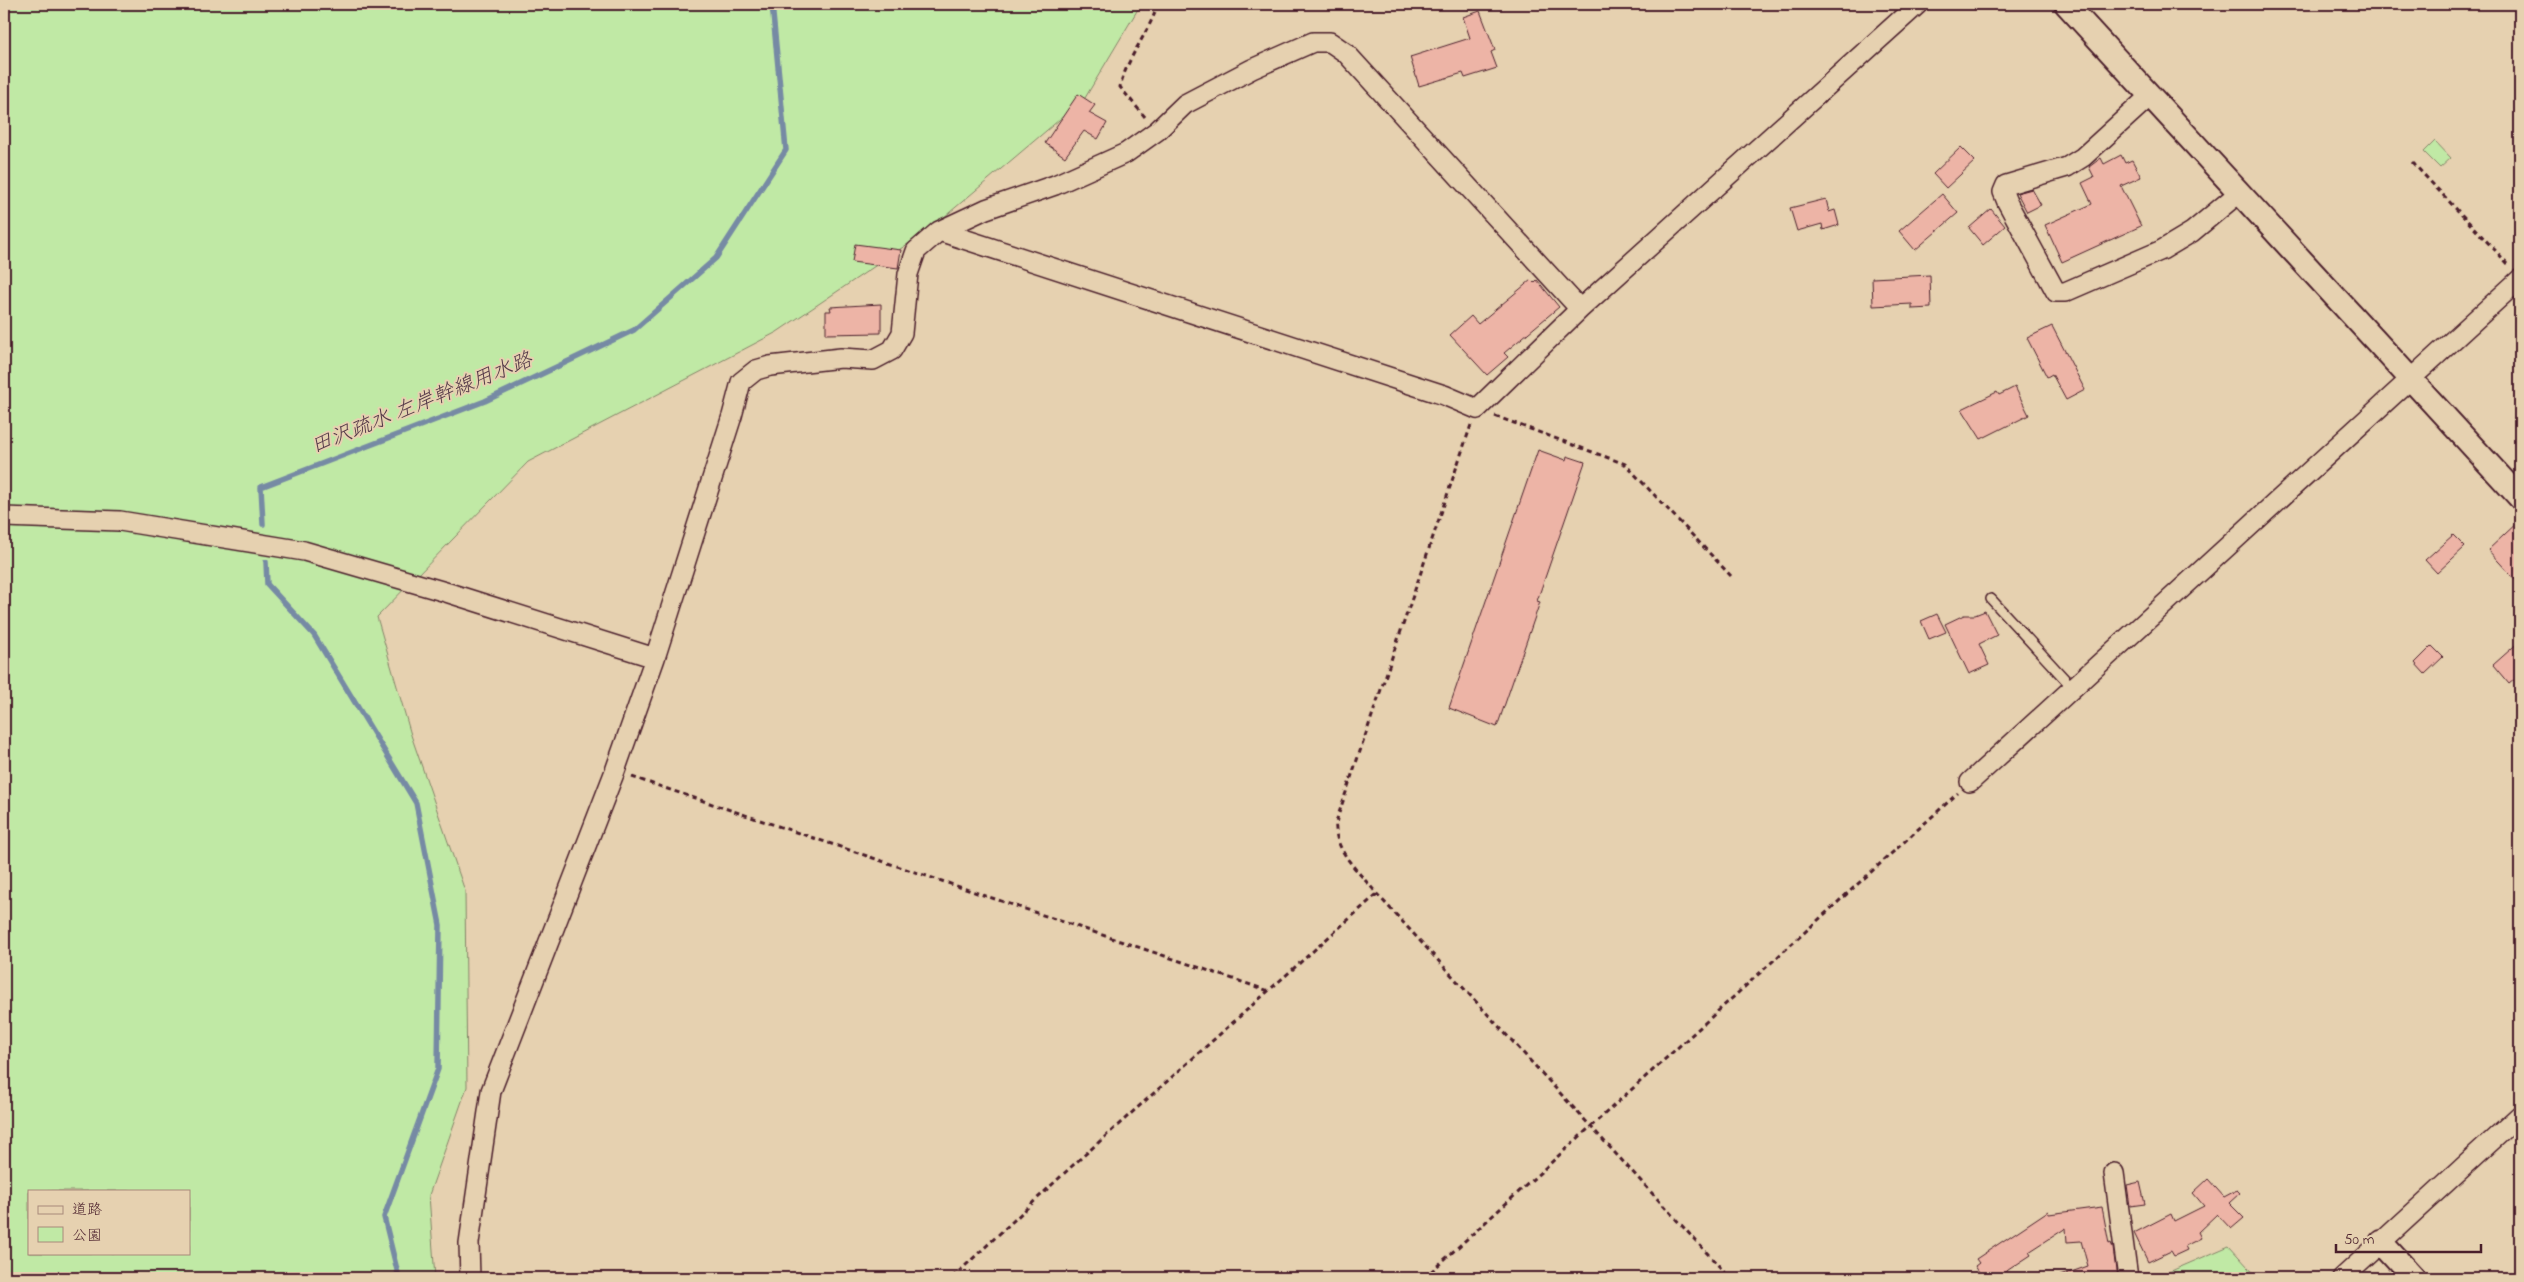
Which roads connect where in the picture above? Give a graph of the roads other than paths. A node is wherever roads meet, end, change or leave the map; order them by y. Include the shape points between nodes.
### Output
1 (1918, 4) edge
2 (2066, 4) edge
3 (2151, 95) junction
4 (2240, 192) junction
5 (939, 231) junction
6 (2517, 274) edge
7 (1580, 309) junction
8 (2411, 378) junction
9 (2520, 498) edge
10 (4, 517) edge
11 (1991, 599) dead end
12 (655, 658) junction
13 (2073, 688) junction
14 (1970, 782) road end
15 (2520, 1115) edge
16 (2114, 1173) dead end
17 (2381, 1242) junction
18 (470, 1278) edge
19 (2128, 1278) edge
20 (2342, 1278) edge
21 (2414, 1278) edge

1 - 7 street
2 - 3 street
3 - 4 street
3 - 4 street via 2083,157 2067,167 2006,185 2003,192 2007,202 2056,292 2065,292 2162,250 2192,232
4 - 8 street
5 - 7 street via 1476,409
5 - 7 street via 1126,153 1157,131 1185,104 1313,42 1330,42 1346,53
5 - 12 street via 916,251 908,274 902,333 892,350 873,360 841,358 770,366 756,370 741,382
6 - 8 street
8 - 9 street
8 - 13 street
10 - 12 street via 120,521 304,551
11 - 13 lane
12 - 18 street via 615,771 491,1091 469,1243
13 - 14 street
15 - 17 street
16 - 19 street
17 - 20 street
17 - 21 street

